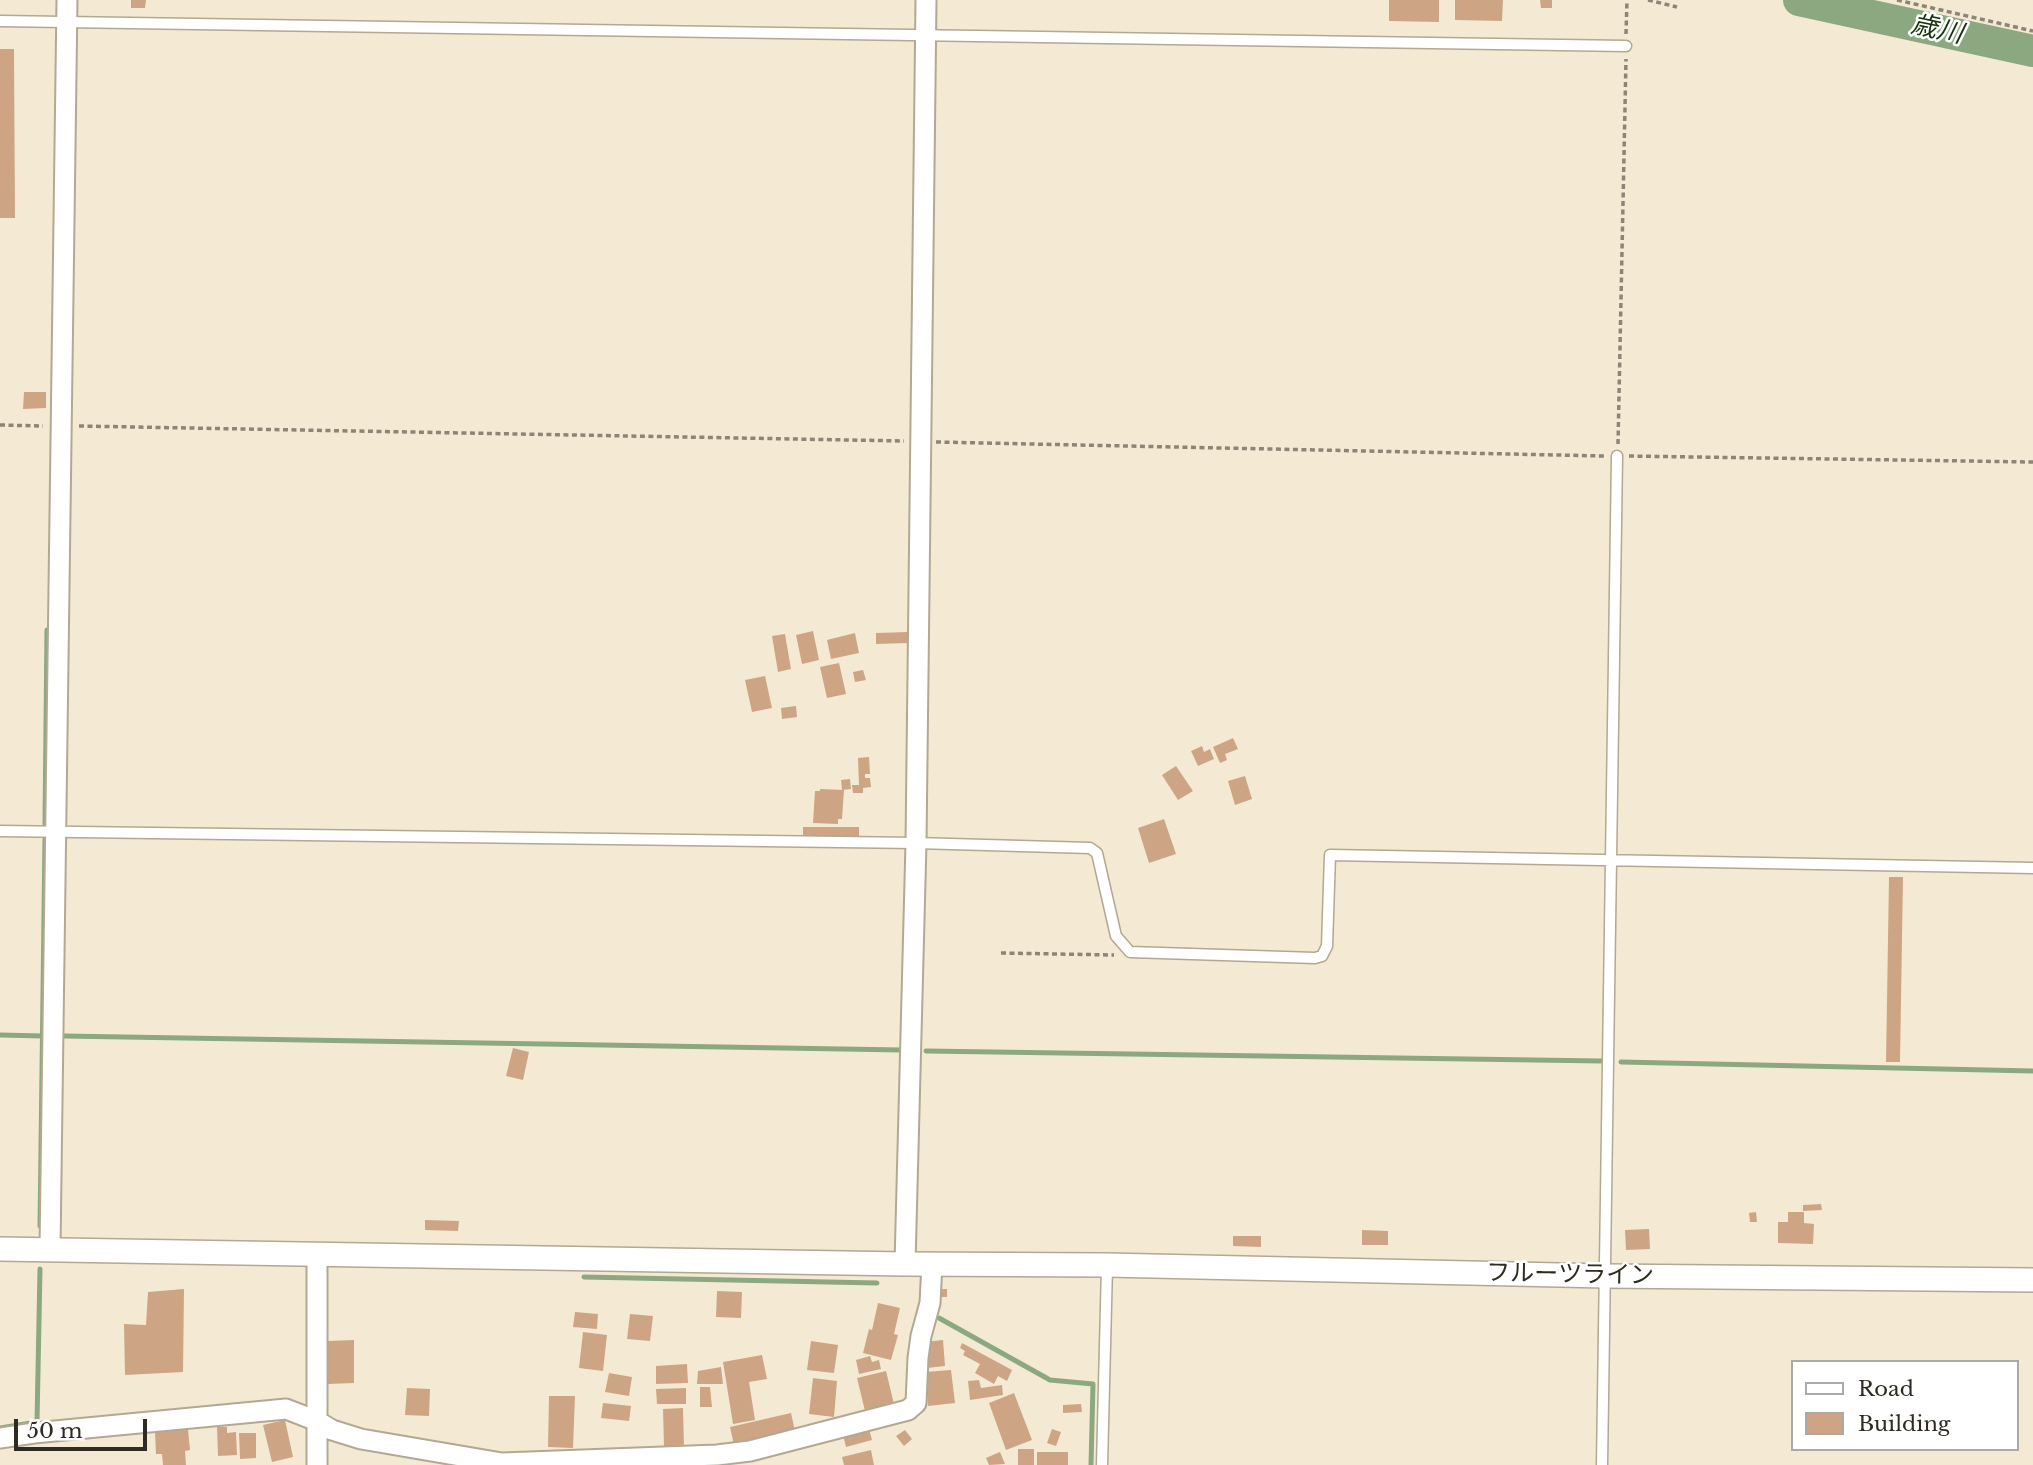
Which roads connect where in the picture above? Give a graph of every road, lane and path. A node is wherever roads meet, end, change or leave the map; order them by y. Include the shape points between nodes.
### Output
1 (67, 0) edge
2 (926, 0) edge
3 (1627, 0) edge
4 (1648, 0) edge
5 (1897, 0) edge
6 (1677, 7) dead end
7 (0, 21) edge
8 (66, 23) junction
9 (2033, 31) edge
10 (926, 36) junction
11 (1626, 46) junction
12 (0, 425) edge
13 (62, 426) junction
14 (920, 442) junction
15 (1617, 456) junction
16 (2033, 462) edge
17 (0, 831) edge
18 (56, 831) junction
19 (916, 843) junction
20 (1611, 861) junction
21 (2033, 868) edge
22 (1124, 947) junction
23 (1001, 953) dead end
24 (0, 1248) edge
25 (50, 1250) junction
26 (317, 1254) junction
27 (932, 1263) junction
28 (905, 1264) junction
29 (1107, 1265) junction
30 (1605, 1276) junction
31 (2033, 1280) edge
32 (317, 1420) junction
33 (0, 1438) edge
34 (530, 1463) edge
35 (317, 1465) edge
36 (1102, 1465) edge
37 (1602, 1465) edge

1 - 8 street
2 - 10 street
3 - 11 path
4 - 6 path
5 - 9 path
7 - 8 lane
8 - 10 lane
8 - 13 street
10 - 11 lane
10 - 14 street
11 - 15 path
12 - 13 path
13 - 14 path
13 - 18 street
14 - 15 path
14 - 19 street
15 - 16 path
15 - 20 lane
17 - 18 lane
18 - 19 lane
18 - 25 street
19 - 22 lane via 1090,848 1097,853 1116,936
19 - 28 street
20 - 21 lane
20 - 22 lane via 1330,855 1322,956 1138,953
20 - 30 lane
22 - 23 path via 1115,955
24 - 25 street, フルーツライン
25 - 26 street, フルーツライン
26 - 28 street, フルーツライン
26 - 32 street
27 - 28 street, フルーツライン
27 - 29 street, フルーツライン
27 - 34 street via 915,1403 908,1410 750,1451
29 - 30 street, フルーツライン
29 - 36 lane
30 - 31 street, フルーツライン
30 - 37 lane
32 - 33 street via 277,1409
32 - 34 street via 332,1430 373,1442 502,1463
32 - 35 street

